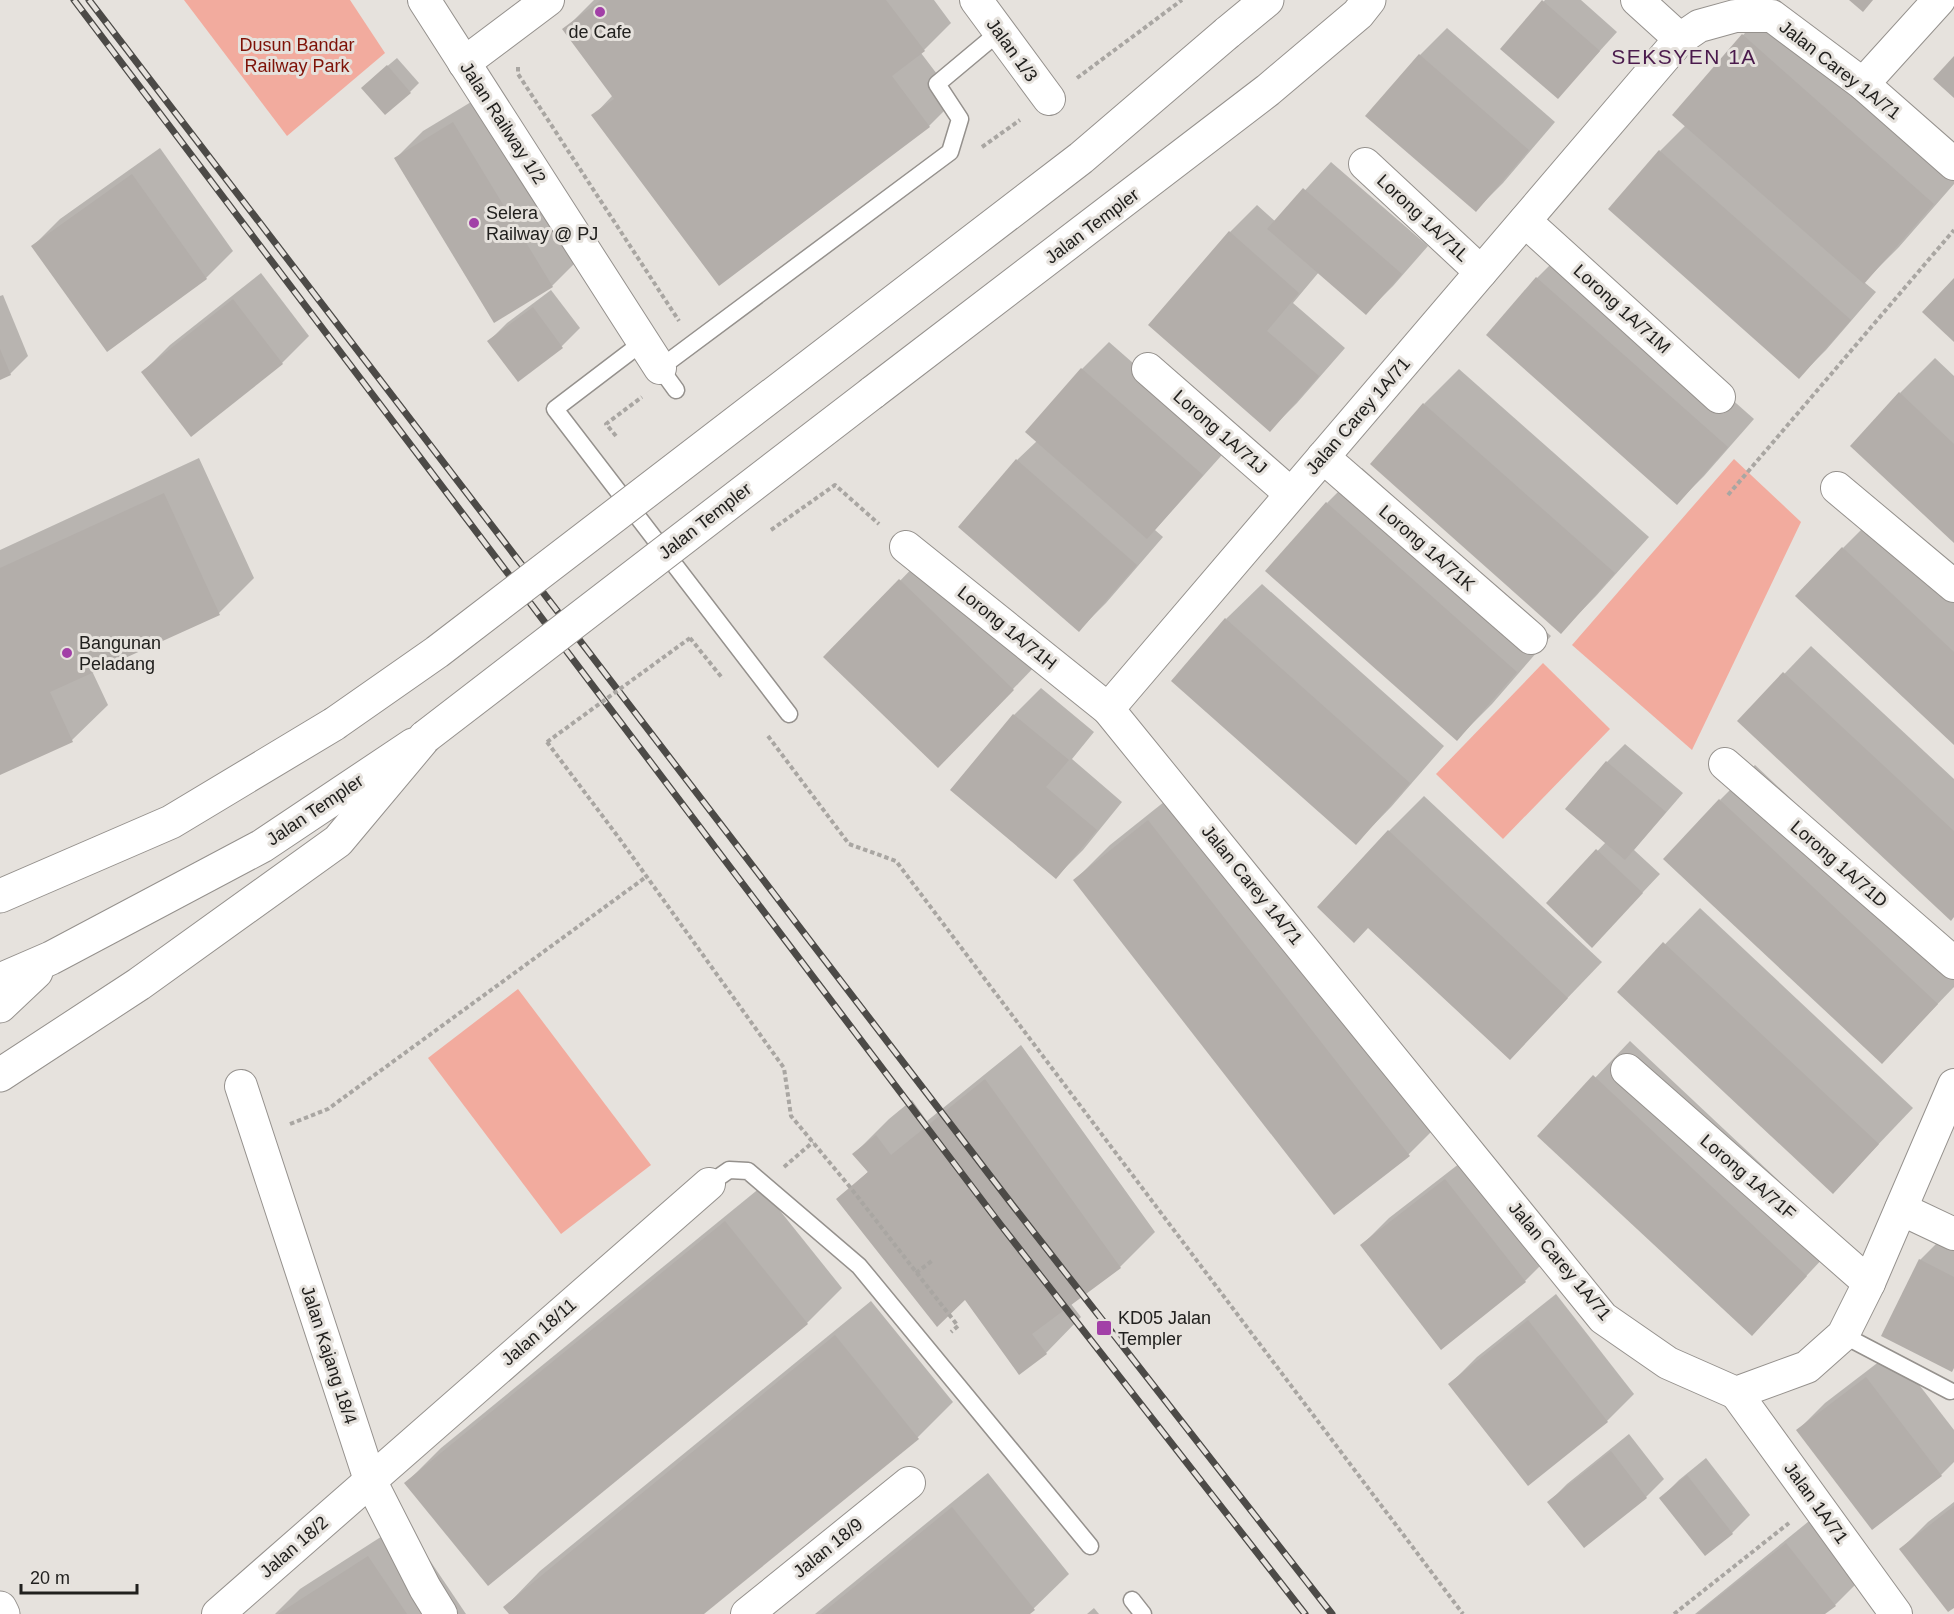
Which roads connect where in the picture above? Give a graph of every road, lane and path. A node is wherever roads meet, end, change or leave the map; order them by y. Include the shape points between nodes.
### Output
1 (424, 0) edge
2 (548, 0) edge
3 (976, 0) edge
4 (1267, 0) edge
5 (1369, 0) edge
6 (1637, 0) edge
7 (1939, 0) edge
8 (998, 33) junction
9 (1680, 39) junction
10 (519, 57) dead end
11 (464, 63) junction
12 (1863, 84) junction
13 (1049, 99) dead end
14 (1365, 164) dead end
15 (1954, 164) edge
16 (1525, 221) junction
17 (1954, 230) edge
18 (1481, 272) junction
19 (643, 342) junction
20 (693, 344) junction
21 (1148, 369) dead end
22 (668, 379) joint
23 (1719, 397) dead end
24 (629, 407) dead end
25 (616, 436) dead end
26 (1323, 457) junction
27 (1837, 488) dead end
28 (1291, 494) junction
29 (1728, 495) dead end
30 (771, 530) dead end
31 (906, 547) joint
32 (1954, 586) edge
33 (690, 638) dead end
34 (1531, 638) dead end
35 (1108, 709) junction
36 (789, 714) joint
37 (425, 737) junction
38 (1725, 764) dead end
39 (79, 862) junction
40 (0, 872) edge
41 (646, 877) junction
42 (0, 897) edge
43 (51, 958) junction
44 (1954, 963) edge
45 (0, 980) edge
46 (0, 1006) edge
47 (1627, 1070) dead end
48 (0, 1075) edge
49 (1954, 1085) edge
50 (241, 1086) dead end
51 (257, 1137) junction
52 (813, 1142) junction
53 (709, 1184) joint
54 (764, 1184) junction
55 (1901, 1209) junction
56 (1954, 1234) edge
57 (933, 1260) dead end
58 (916, 1273) junction
59 (1869, 1283) junction
60 (1843, 1335) junction
61 (930, 1350) junction
62 (1950, 1392) dead end
63 (1736, 1393) junction
64 (370, 1480) junction
65 (909, 1483) dead end
66 (1815, 1503) junction
67 (1090, 1546) dead end
68 (1132, 1600) dead end
69 (0, 1608) edge
70 (225, 1611) edge
71 (3, 1614) edge
72 (441, 1614) edge
73 (747, 1614) edge
74 (1143, 1614) edge
75 (1463, 1614) edge
76 (1674, 1614) edge
77 (1896, 1614) edge

1 - 11 street, Jalan Railway 1/2
2 - 11 street
3 - 8 street, Jalan 1/3
4 - 39 main road, bridge via 1081,158 437,652 334,724 171,822
5 - 37 main road, Jalan Templer, bridge via 1358,14 1268,90
6 - 9 street
7 - 12 street
8 - 13 street, Jalan 1/3
8 - 20 lane via 937,84 960,120 950,152
9 - 12 street, Jalan Carey 1A/71 via 1699,26 1736,16 1772,16
9 - 16 street, Jalan Carey 1A/71
10 - 20 path via 518,74
11 - 19 street, Jalan Railway 1/2
12 - 15 street, Jalan Carey 1A/71
14 - 18 street, Lorong 1A/71L
16 - 18 street, Jalan Carey 1A/71
16 - 23 street, Lorong 1A/71M
17 - 29 path
18 - 26 street, Jalan Carey 1A/71
19 - 22 street, Jalan Railway 1/2
19 - 36 lane via 555,410
20 - 22 lane
21 - 28 street, Lorong 1A/71J
24 - 25 path via 606,424
26 - 28 street, Jalan Carey 1A/71
26 - 34 street, Lorong 1A/71K
27 - 32 street
28 - 35 street, Jalan Carey 1A/71
30 - 31 path via 835,485
31 - 35 street, Lorong 1A/71H
33 - 41 path, bridge via 547,742
35 - 63 street, Jalan Carey 1A/71 via 1603,1318 1668,1363
36 - 75 path via 766,733 772,742 849,844 896,861
37 - 43 main road, Jalan Templer via 262,846
37 - 48 main road via 338,841 139,984
38 - 44 street, Lorong 1A/71D
39 - 40 main road
39 - 42 main road
41 - 51 path via 328,1109
41 - 52 path via 783,1068 792,1116
43 - 45 main road, Jalan Templer
43 - 46 main road
47 - 59 street, Lorong 1A/71F
49 - 55 street
50 - 51 street, Jalan Kajang 18/4
51 - 64 street, Jalan Kajang 18/4
52 - 54 path
52 - 58 path
53 - 54 lane via 729,1170 748,1171
53 - 64 street, Jalan 18/11
54 - 61 lane via 859,1266
55 - 56 street
55 - 59 street
57 - 58 path
58 - 61 path via 957,1326
59 - 60 street
60 - 62 lane
60 - 63 street via 1807,1366
61 - 67 lane
63 - 66 street, Jalan 1A/71
64 - 70 street, Jalan 18/2
64 - 72 street, Jalan Kajang 18/4
65 - 73 street, Jalan 18/9
66 - 76 path
66 - 77 street, Jalan 1A/71
68 - 74 lane
69 - 71 main road

